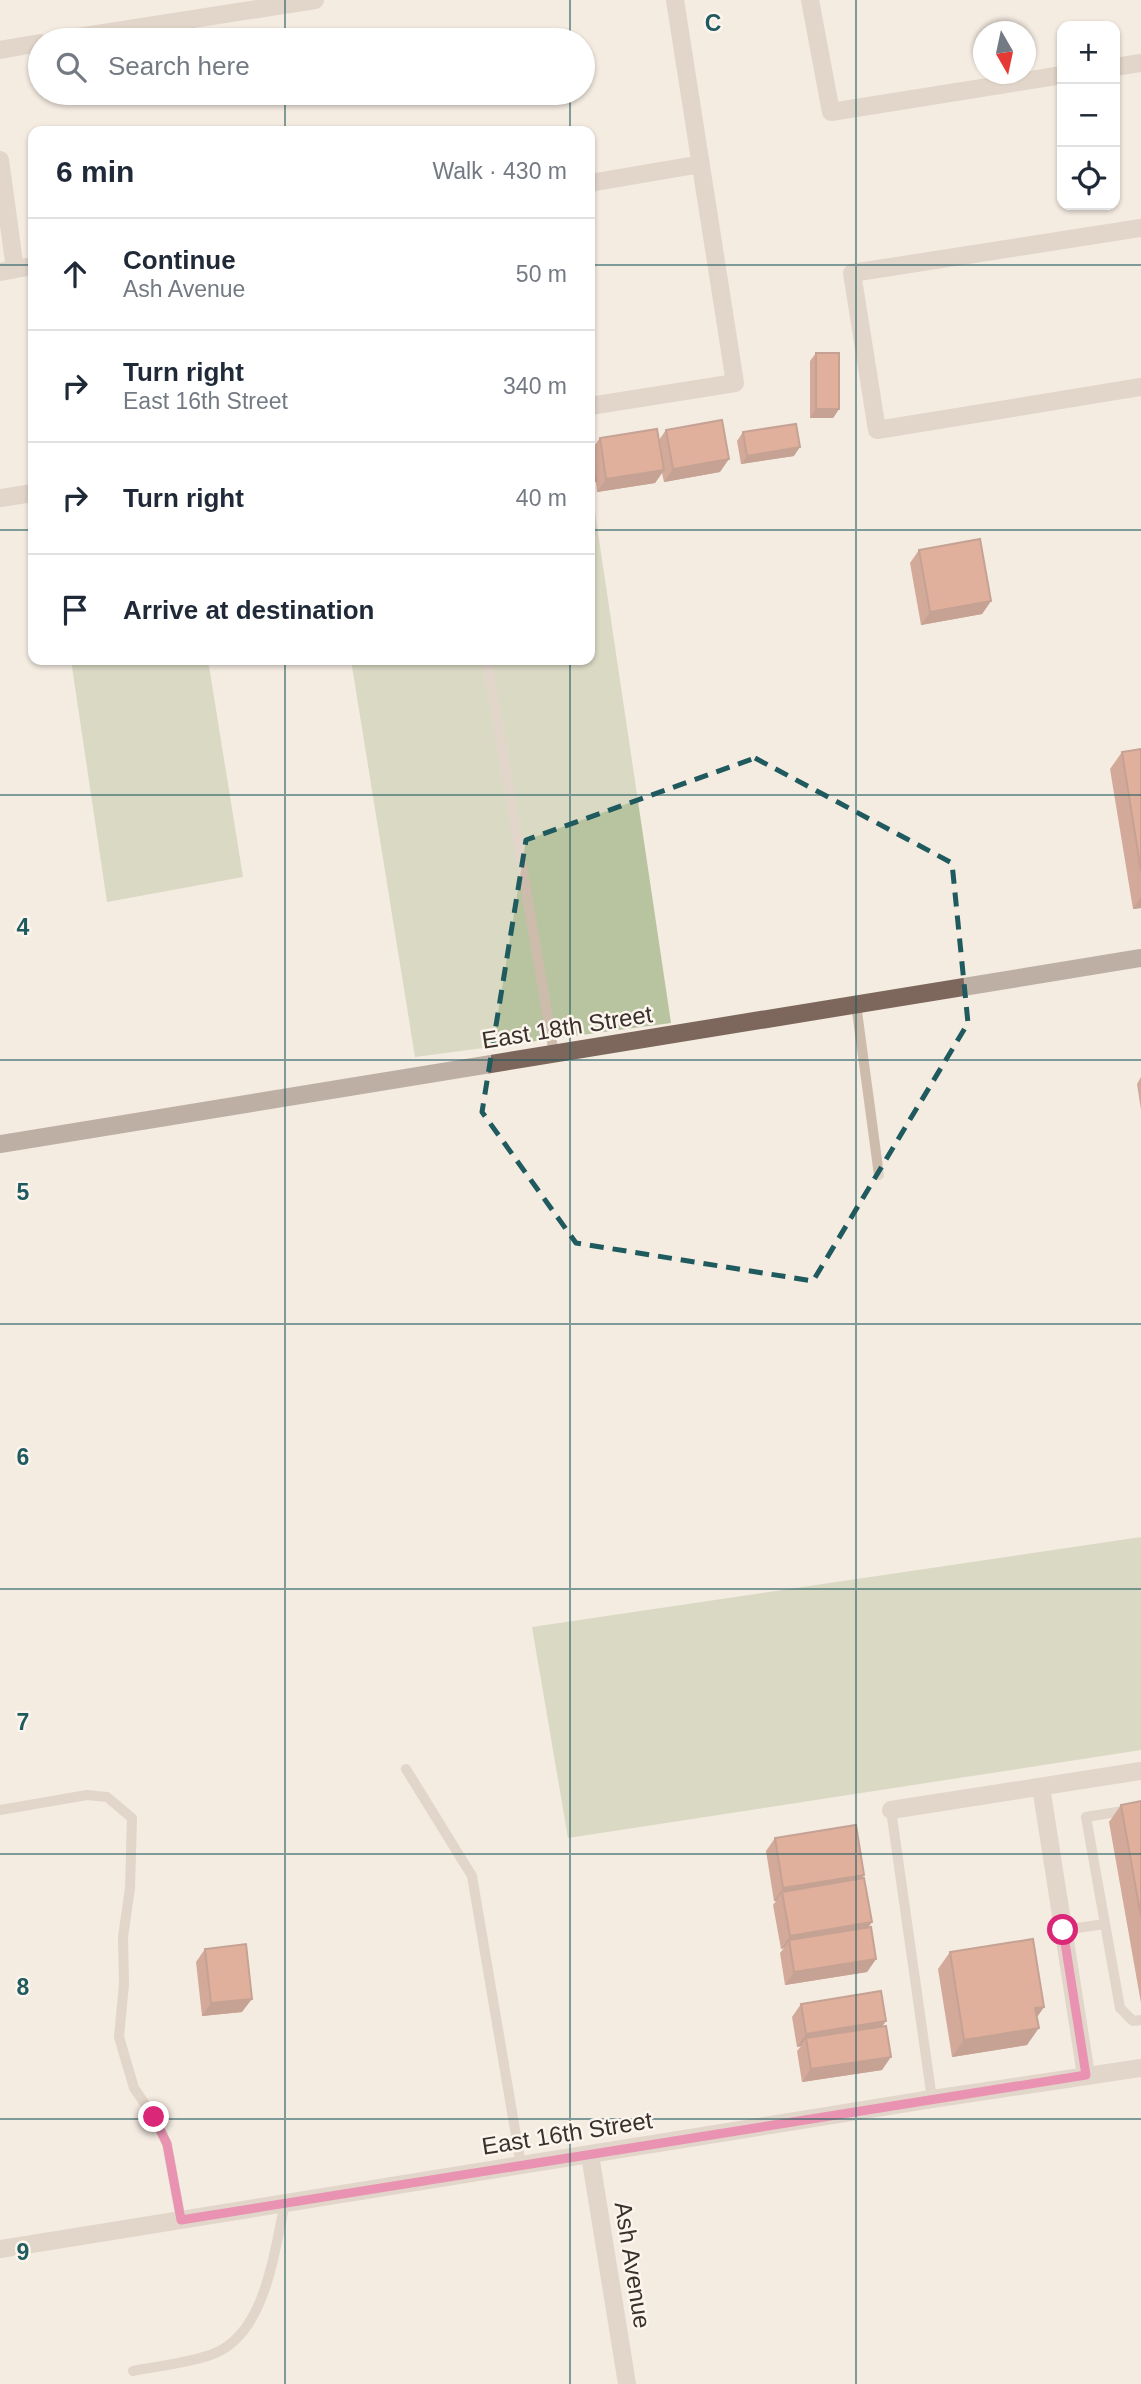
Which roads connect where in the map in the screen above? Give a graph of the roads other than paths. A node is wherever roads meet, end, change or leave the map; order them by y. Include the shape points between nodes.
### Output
1 (315, 0) edge
2 (675, 0) edge
3 (810, 0) edge
4 (136, 28) edge
5 (28, 45) edge
6 (0, 50) edge
7 (1141, 63) edge
8 (1120, 66) edge
9 (1057, 76) edge
10 (0, 160) edge
11 (701, 164) junction
12 (595, 182) edge
13 (1141, 228) edge
14 (16, 269) edge
15 (1141, 387) edge
16 (595, 405) edge
17 (28, 494) edge
18 (0, 498) edge
19 (488, 665) edge
20 (1141, 958) edge
21 (856, 1004) junction
22 (554, 1054) junction
23 (0, 1144) edge
24 (879, 1175) dead end
25 (406, 1769) dead end
26 (1141, 1771) edge
27 (1041, 1787) junction
28 (1141, 1808) edge
29 (891, 1810) joint
30 (0, 1811) edge
31 (1105, 1924) junction
32 (1063, 1930) junction
33 (1141, 2020) edge
34 (1141, 2068) edge
35 (1086, 2075) junction
36 (932, 2099) junction
37 (590, 2155) junction
38 (521, 2165) junction
39 (285, 2203) junction
40 (181, 2220) junction
41 (0, 2249) edge
42 (132, 2371) dead end
43 (627, 2384) edge

1 - 4 street
2 - 11 street
3 - 9 street via 831,112
5 - 6 street
7 - 8 street
10 - 14 street
11 - 12 street
11 - 16 street via 734,383
13 - 15 street via 852,273 877,430
17 - 18 street
19 - 22 lane
20 - 21 main road, East 18th Street
21 - 22 main road, East 18th Street
21 - 24 lane
22 - 23 main road, East 18th Street
25 - 38 lane via 472,1876
26 - 27 street
27 - 29 street
27 - 32 street
28 - 31 lane via 1086,1817
29 - 36 lane
30 - 40 lane via 87,1795 107,1797 132,1818 119,2037 134,2088 167,2144
31 - 32 lane
31 - 33 lane via 1120,2008 1133,2021
32 - 35 street
34 - 35 street, East 16th Street
35 - 36 street, East 16th Street
36 - 37 street, East 16th Street
37 - 38 street, East 16th Street
37 - 43 street, Ash Avenue
38 - 39 street, East 16th Street
39 - 40 street, East 16th Street
39 - 42 lane via 261,2300 250,2324 235,2341 214,2354
40 - 41 street, East 16th Street

